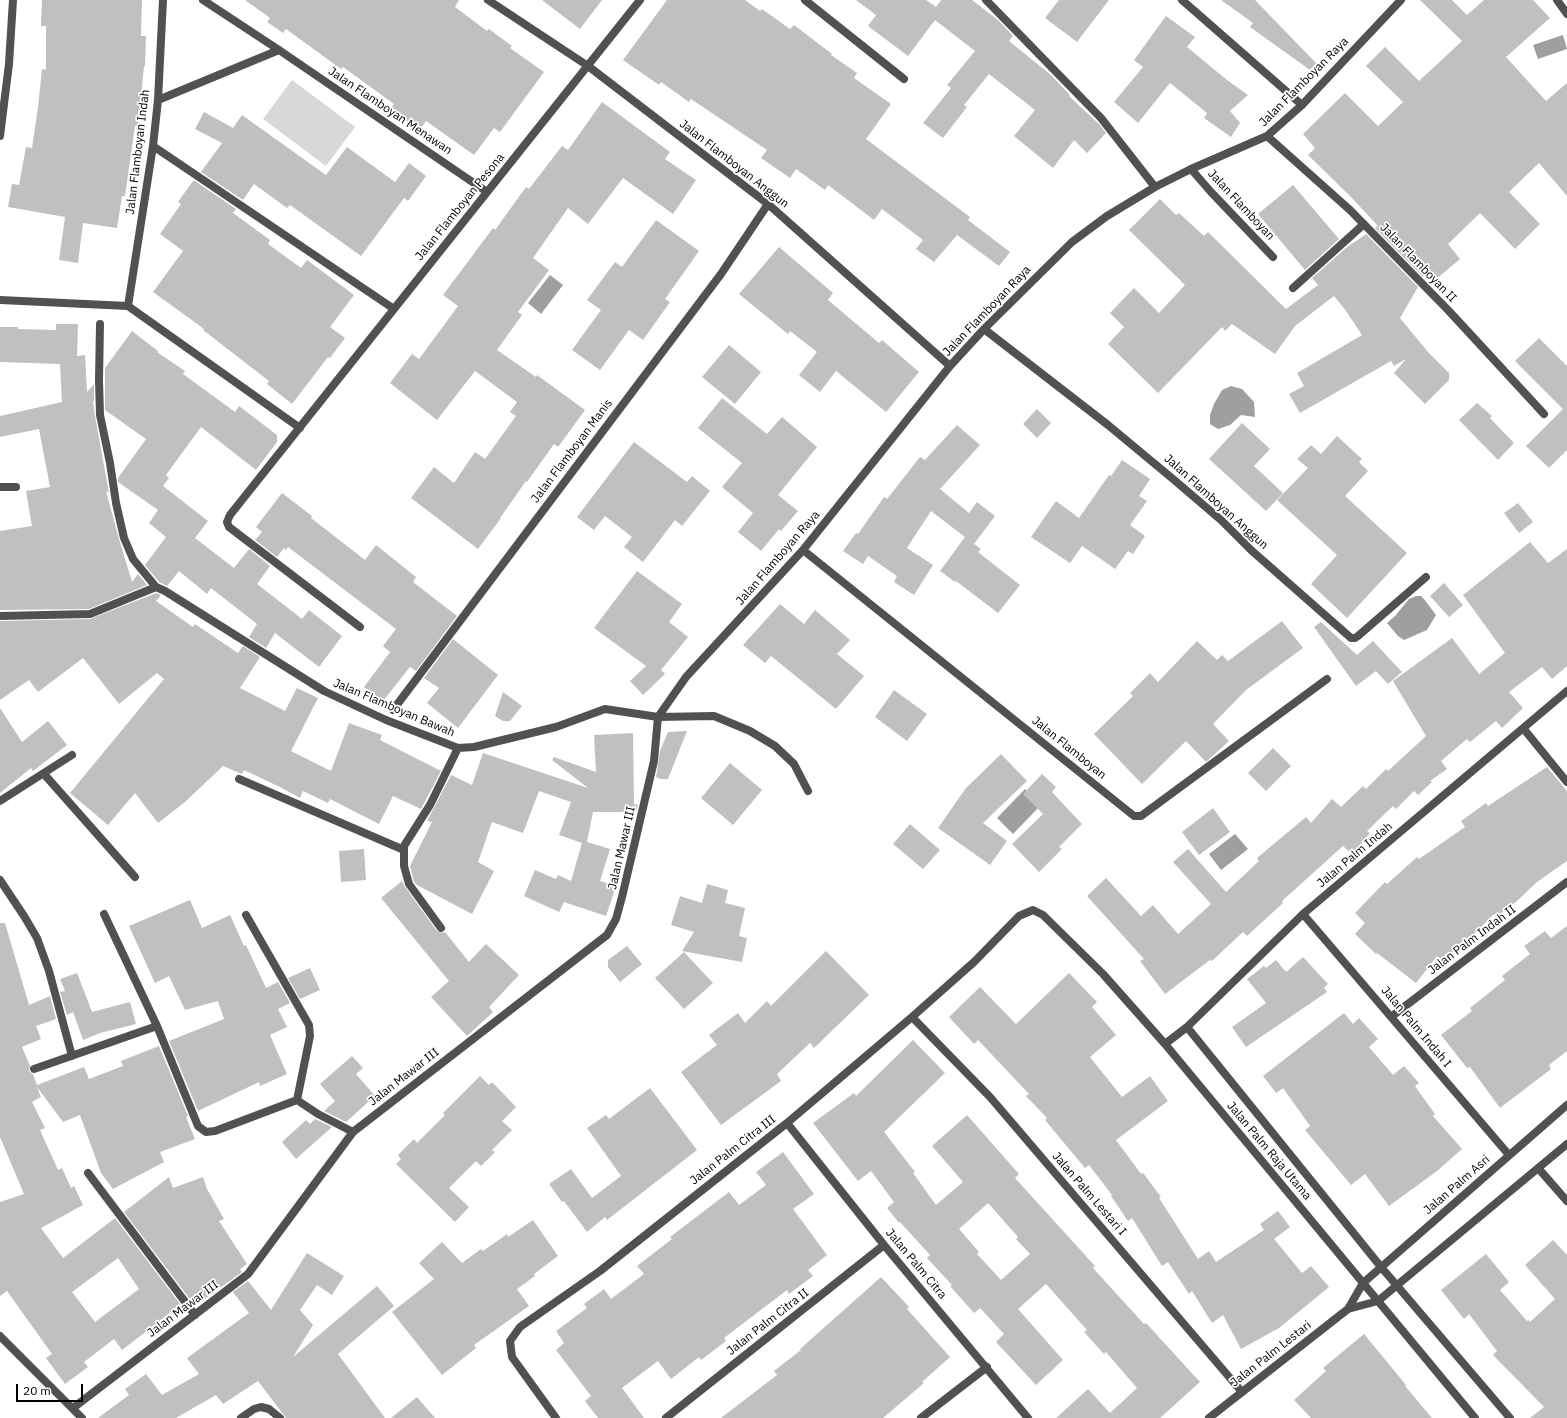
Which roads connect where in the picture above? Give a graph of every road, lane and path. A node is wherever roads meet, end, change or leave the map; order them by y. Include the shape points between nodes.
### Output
1 (13, 0) edge
2 (163, 0) edge
3 (203, 0) edge
4 (488, 0) edge
5 (640, 0) edge
6 (805, 0) edge
7 (986, 0) edge
8 (1182, 0) edge
9 (1401, 0) edge
10 (1557, 0) edge
11 (1567, 14) edge
12 (279, 50) junction
13 (588, 66) junction
14 (904, 79) dead end
15 (158, 100) junction
16 (1302, 105) junction
17 (0, 136) edge
18 (1268, 136) junction
19 (153, 146) junction
20 (1191, 169) junction
21 (1155, 188) junction
22 (487, 192) junction
23 (768, 204) junction
24 (1364, 224) junction
25 (1274, 257) dead end
26 (1292, 288) dead end
27 (0, 300) edge
28 (128, 306) junction
29 (394, 309) junction
30 (100, 324) dead end
31 (984, 329) junction
32 (950, 366) junction
33 (1544, 414) dead end
34 (300, 428) junction
35 (16, 487) dead end
36 (0, 488) edge
37 (803, 550) junction
38 (1426, 577) dead end
39 (156, 587) junction
40 (0, 616) edge
41 (360, 627) dead end
42 (1327, 679) dead end
43 (1567, 691) edge
44 (393, 710) dead end
45 (658, 717) junction
46 (1523, 728) junction
47 (458, 748) junction
48 (72, 756) dead end
49 (44, 774) junction
50 (239, 779) dead end
51 (1567, 782) edge
52 (808, 791) dead end
53 (0, 801) edge
54 (404, 850) junction
55 (135, 877) dead end
56 (0, 880) edge
57 (1567, 882) edge
58 (1033, 910) joint
59 (104, 914) dead end
60 (1303, 914) junction
61 (246, 915) dead end
62 (441, 928) dead end
63 (912, 1017) junction
64 (1391, 1017) junction
65 (157, 1026) junction
66 (1187, 1027) junction
67 (1165, 1044) junction
68 (72, 1056) junction
69 (34, 1069) dead end
70 (297, 1100) junction
71 (1567, 1105) edge
72 (787, 1123) junction
73 (353, 1132) junction
74 (1567, 1144) edge
75 (1509, 1155) junction
76 (1538, 1168) junction
77 (88, 1173) dead end
78 (1567, 1201) edge
79 (884, 1245) junction
80 (1381, 1266) junction
81 (1363, 1283) junction
82 (1397, 1285) junction
83 (1378, 1301) junction
84 (1348, 1309) junction
85 (195, 1315) junction
86 (0, 1336) edge
87 (987, 1367) junction
88 (1242, 1392) junction
89 (73, 1408) junction
90 (82, 1418) edge
91 (241, 1418) edge
92 (280, 1418) edge
93 (556, 1418) edge
94 (666, 1418) edge
95 (921, 1418) edge
96 (1028, 1418) edge
97 (1208, 1418) edge
98 (1475, 1418) edge
99 (1510, 1418) edge

1 - 17 street via 10,64
2 - 15 street, Jalan Flamboyan Indah
3 - 12 street, Jalan Flamboyan Menawan
4 - 13 street, Jalan Flamboyan Anggun
5 - 13 street, Jalan Flamboyan Pesona
6 - 14 street
7 - 21 street via 1101,118
8 - 16 street
9 - 16 street, Jalan Flamboyan Raya
10 - 11 street
12 - 15 street
12 - 22 street, Jalan Flamboyan Menawan
13 - 22 street, Jalan Flamboyan Pesona
13 - 23 street, Jalan Flamboyan Anggun
15 - 19 street, Jalan Flamboyan Indah
16 - 18 street, Jalan Flamboyan Raya
18 - 20 street, Jalan Flamboyan Raya
18 - 24 street, Jalan Flamboyan II
19 - 28 street, Jalan Flamboyan Indah
19 - 29 street
20 - 21 street, Jalan Flamboyan Raya
20 - 25 street, Jalan Flamboyan
21 - 31 street, Jalan Flamboyan Raya via 1107,216 1072,242
22 - 29 street, Jalan Flamboyan Pesona
23 - 32 street, Jalan Flamboyan Anggun
23 - 44 street, Jalan Flamboyan Manis via 721,274
24 - 26 street
24 - 33 street, Jalan Flamboyan II
27 - 28 street
28 - 34 street
29 - 34 street, Jalan Flamboyan Pesona
30 - 39 street, Jalan Flamboyan Bawah via 100,415 116,503 124,538 133,558
31 - 32 street, Jalan Flamboyan Raya
31 - 38 street, Jalan Flamboyan Anggun via 1173,479 1351,638 1358,636
32 - 37 street, Jalan Flamboyan Raya
34 - 41 street, Jalan Flamboyan Pesona via 227,522 229,527
35 - 36 street
37 - 42 street, Jalan Flamboyan via 1134,816 1141,816
37 - 45 street, Jalan Flamboyan Raya via 686,677
39 - 40 street via 90,614
39 - 47 street, Jalan Flamboyan Bawah via 324,691 386,720
43 - 46 street, Jalan Palm Indah
45 - 47 street, Jalan Flamboyan Bawah via 605,709 556,727 474,747
45 - 52 street, Jalan Flamboyan Bawah via 714,716 750,732 775,746 794,764
45 - 73 street, Jalan Mawar III via 654,761 622,897 616,919 607,935
46 - 51 street
46 - 60 street, Jalan Palm Indah
47 - 54 street
48 - 49 street
49 - 53 street
49 - 55 street
50 - 54 street
54 - 62 street via 404,866 409,884
56 - 68 street via 37,938 49,971
57 - 64 street, Jalan Palm Indah II
58 - 63 street, Jalan Palm Citra III via 1019,916 974,962
58 - 67 street, Jalan Palm Raja Utama via 1043,915 1103,974
59 - 65 street
60 - 64 street, Jalan Palm Indah I
60 - 66 street, Jalan Palm Indah
61 - 70 street via 309,1025 310,1036
63 - 72 street, Jalan Palm Citra III
63 - 88 street, Jalan Palm Lestari I via 990,1097
64 - 75 street, Jalan Palm Indah I
65 - 68 street
65 - 70 street via 198,1126 206,1132 215,1131
66 - 67 street, Jalan Palm Indah
66 - 80 street, Jalan Palm Raja Utama
67 - 81 street, Jalan Palm Raja Utama
68 - 69 street
70 - 73 street
71 - 75 street, Jalan Palm Asri
72 - 79 street, Jalan Palm Citra
72 - 93 street, Jalan Palm Citra III via 600,1271 520,1327 510,1341 512,1357
73 - 85 street, Jalan Mawar III via 248,1274
74 - 76 street
75 - 80 street, Jalan Palm Asri
76 - 78 street
76 - 82 street
77 - 85 street
79 - 87 street, Jalan Palm Citra
79 - 94 street, Jalan Palm Citra II
80 - 81 street, Jalan Palm Asri
80 - 82 street, Jalan Palm Raja Utama
81 - 83 street, Jalan Palm Raja Utama
81 - 84 street, Jalan Palm Lestari
82 - 83 street
82 - 99 street, Jalan Palm Raja Utama
83 - 84 street, Jalan Palm Lestari
83 - 98 street, Jalan Palm Raja Utama
84 - 88 street, Jalan Palm Lestari
85 - 89 street, Jalan Mawar III
86 - 89 street
87 - 95 street
87 - 96 street, Jalan Palm Citra
88 - 97 street, Jalan Palm Lestari
89 - 90 street
91 - 92 street via 254,1408 262,1407 268,1408

